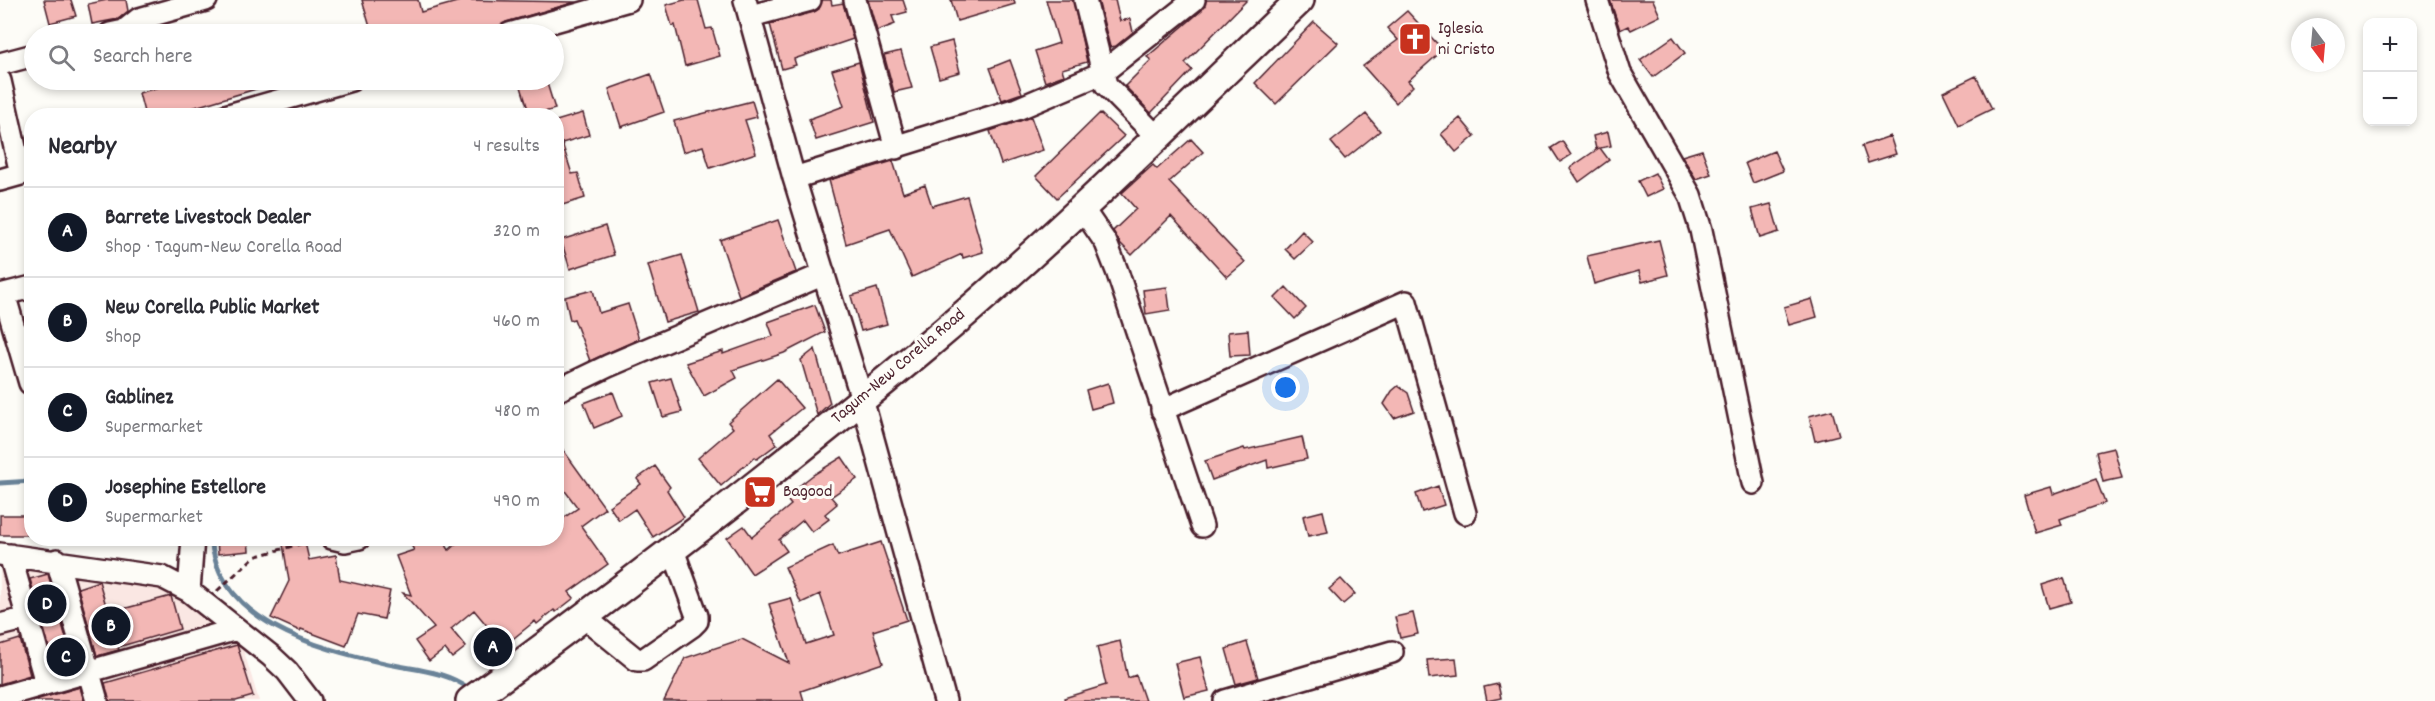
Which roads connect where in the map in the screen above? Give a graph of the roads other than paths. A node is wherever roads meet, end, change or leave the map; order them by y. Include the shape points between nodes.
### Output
1 (206, 0) edge
2 (629, 0) edge
3 (810, 0) edge
4 (855, 0) edge
5 (1084, 0) edge
6 (1194, 0) edge
7 (1300, 0) edge
8 (1597, 0) edge
9 (748, 8) edge
10 (133, 24) edge
11 (544, 24) edge
12 (24, 58) edge
13 (0, 64) edge
14 (1102, 73) junction
15 (0, 81) edge
16 (316, 90) edge
17 (253, 108) edge
18 (1157, 137) junction
19 (896, 148) junction
20 (24, 165) edge
21 (24, 173) edge
22 (794, 178) junction
23 (0, 180) edge
24 (1082, 208) junction
25 (824, 274) junction
26 (24, 289) edge
27 (2, 294) edge
28 (24, 364) edge
29 (564, 387) edge
30 (862, 399) junction
31 (1162, 410) junction
32 (1753, 483) dead end
33 (1465, 513) dead end
34 (1202, 526) dead end
35 (192, 546) edge
36 (673, 550) junction
37 (5, 554) edge
38 (57, 560) junction
39 (189, 591) junction
40 (584, 617) junction
41 (28, 618) junction
42 (0, 626) edge
43 (237, 629) junction
44 (1392, 652) dead end
45 (88, 672) junction
46 (46, 683) junction
47 (0, 697) edge
48 (97, 701) edge
49 (310, 701) edge
50 (470, 701) edge
51 (945, 701) edge
52 (1225, 701) edge

1 - 10 street
2 - 11 street
3 - 9 street
4 - 19 street
5 - 14 street
6 - 14 street
7 - 18 main road, Tagum-New Corella Road
8 - 32 street via 1620,74 1690,195 1701,230
9 - 22 street
12 - 13 street
14 - 18 street via 1110,92
14 - 19 street via 1017,109
15 - 20 street
16 - 17 street
18 - 24 main road, Tagum-New Corella Road
19 - 22 street
21 - 23 street
22 - 25 street
24 - 30 main road, Tagum-New Corella Road
24 - 31 street via 1106,243
25 - 29 street
25 - 30 street
26 - 27 street
27 - 28 street
30 - 36 main road, Tagum-New Corella Road
30 - 51 street
31 - 33 street via 1406,302
31 - 34 street
35 - 39 street
36 - 40 main road, Tagum-New Corella Road
36 - 40 street via 697,616 692,626 643,660 637,660
37 - 38 street
37 - 41 street
38 - 39 street via 154,575
38 - 45 street
39 - 43 street
40 - 50 main road, Tagum-New Corella Road
41 - 42 street
41 - 46 street
43 - 45 street
43 - 49 street via 287,671
44 - 52 street
45 - 46 street
45 - 48 street
46 - 47 street

